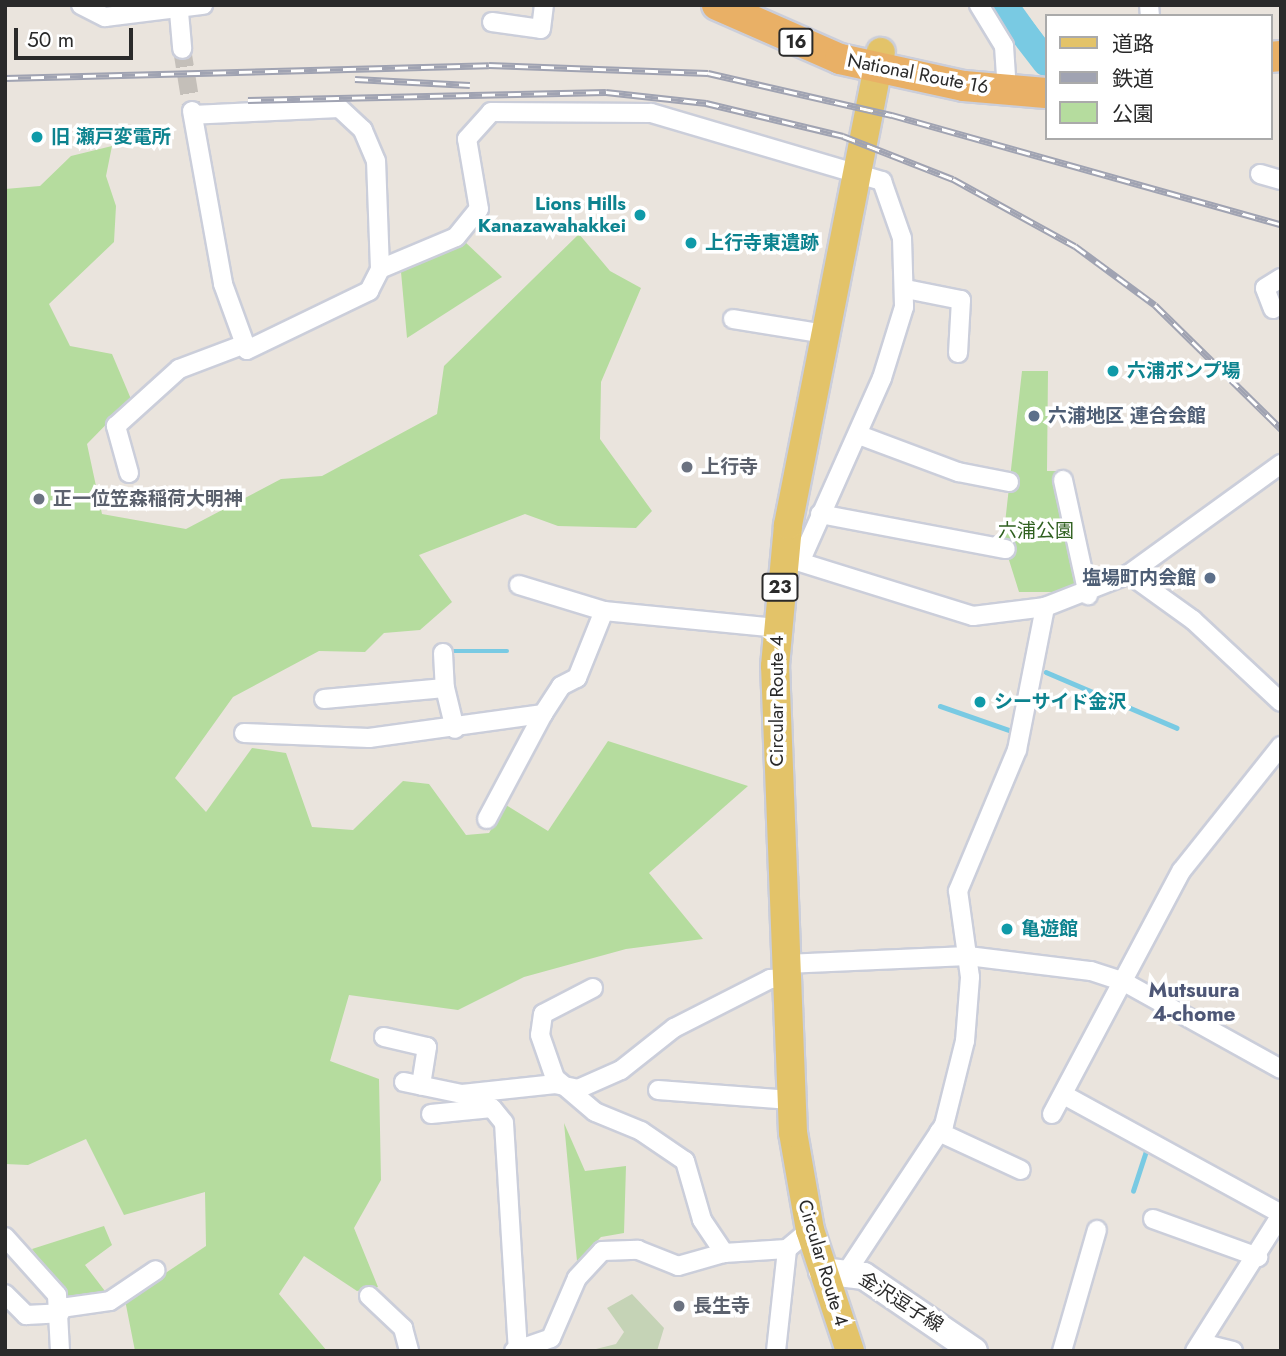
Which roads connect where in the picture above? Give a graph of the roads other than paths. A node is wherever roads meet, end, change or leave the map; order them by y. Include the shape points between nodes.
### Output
1 (81, 5) edge
2 (202, 5) edge
3 (544, 5) edge
4 (717, 5) edge
5 (758, 5) edge
6 (979, 5) edge
7 (179, 12) junction
8 (492, 22) dead end
9 (182, 49) tunnel mouth
10 (879, 60) junction
11 (1044, 81) edge
12 (1006, 82) junction
13 (857, 170) junction
14 (1261, 174) dead end
15 (1281, 180) edge
16 (380, 269) junction
17 (1281, 278) edge
18 (906, 289) junction
19 (1273, 309) dead end
20 (733, 319) dead end
21 (825, 334) junction
22 (245, 344) junction
23 (958, 353) dead end
24 (859, 435) junction
25 (1281, 464) edge
26 (128, 473) dead end
27 (1063, 480) dead end
28 (1009, 482) dead end
29 (820, 513) junction
30 (1006, 549) dead end
31 (792, 559) junction
32 (1129, 574) junction
33 (519, 585) dead end
34 (1088, 595) junction
35 (1045, 607) junction
36 (604, 611) junction
37 (776, 628) junction
38 (443, 653) dead end
39 (445, 688) junction
40 (324, 699) dead end
41 (1281, 702) edge
42 (543, 714) junction
43 (455, 729) junction
44 (244, 733) dead end
45 (1281, 746) edge
46 (487, 819) dead end
47 (968, 956) junction
48 (786, 971) junction
49 (1124, 982) junction
50 (593, 988) dead end
51 (384, 1037) dead end
52 (1281, 1069) edge
53 (565, 1088) junction
54 (657, 1090) dead end
55 (1064, 1095) junction
56 (791, 1100) junction
57 (430, 1114) dead end
58 (1052, 1114) dead end
59 (939, 1132) junction
60 (1021, 1170) dead end
61 (1281, 1214) edge
62 (1153, 1219) dead end
63 (810, 1230) junction
64 (1097, 1230) dead end
65 (5, 1237) edge
66 (787, 1249) junction
67 (724, 1253) junction
68 (1258, 1257) junction
69 (156, 1270) dead end
70 (835, 1271) junction
71 (5, 1294) edge
72 (369, 1296) dead end
73 (61, 1311) junction
74 (1198, 1347) edge
75 (516, 1350) edge
76 (60, 1351) edge
77 (409, 1351) edge
78 (776, 1351) edge
79 (850, 1351) edge
80 (974, 1351) edge
81 (1062, 1351) edge
82 (1233, 1351) edge

1 - 7 street via 105,17
2 - 7 street
3 - 8 street via 541,29
4 - 10 highway, National Route 16 / 16
5 - 10 highway, National Route 16 / 16
6 - 12 street via 1004,46
7 - 9 street
10 - 12 highway, National Route 16 / 16
10 - 13 main road, Circular Route 4 / 23
11 - 12 highway, National Route 16 / 16
13 - 16 street via 651,113 491,112 467,138 479,209 456,237
13 - 18 street via 888,187 902,238
13 - 21 main road, Circular Route 4 / 23
14 - 15 street
16 - 22 street via 358,299 258,348 247,351
16 - 22 street via 376,161 363,130 339,108 192,113 223,284
17 - 19 street via 1265,288
18 - 23 street via 961,300
18 - 24 street via 897,334
20 - 21 street
21 - 31 main road, Circular Route 4 / 23
22 - 26 street via 179,369 116,426
24 - 28 street via 958,472
24 - 29 street
25 - 32 street
27 - 34 street
29 - 30 street
29 - 31 street
31 - 35 street via 973,616
31 - 37 main road, Circular Route 4 / 23
32 - 34 street
32 - 41 street via 1193,620
33 - 36 street
34 - 35 street
35 - 47 street via 1017,750 958,891
36 - 37 street
36 - 42 street via 577,678 561,686
37 - 48 main road, Circular Route 4 / 23
38 - 39 street
39 - 40 street
39 - 43 street
42 - 43 street
42 - 46 street
43 - 44 street via 329,739
45 - 49 street via 1182,870
47 - 48 street
47 - 49 street via 1056,964
47 - 59 street via 965,1041
48 - 53 street via 674,1028 621,1070
48 - 56 main road, Circular Route 4 / 23
49 - 52 street
49 - 55 street
50 - 53 street via 543,1014 540,1035
51 - 53 street via 427,1047 413,1084 462,1094
53 - 67 street via 595,1112 641,1131 685,1161 702,1220
54 - 56 street
55 - 58 street
55 - 61 street
56 - 63 main road, Circular Route 4 / 23
57 - 75 street via 492,1108 504,1123
59 - 60 street
59 - 70 street
61 - 68 street
62 - 68 street
63 - 66 street
63 - 70 main road, Circular Route 4 / 23
64 - 81 street
65 - 73 street via 57,1295
66 - 67 street
66 - 78 street
67 - 75 street via 678,1266 638,1250 602,1251 578,1278 551,1338
68 - 74 street
69 - 73 street via 110,1301
70 - 79 main road, Circular Route 4 / 23
70 - 80 main road, 金沢逗子線 via 899,1297
71 - 73 street via 26,1315
72 - 77 street via 403,1328
73 - 76 street
74 - 82 street

